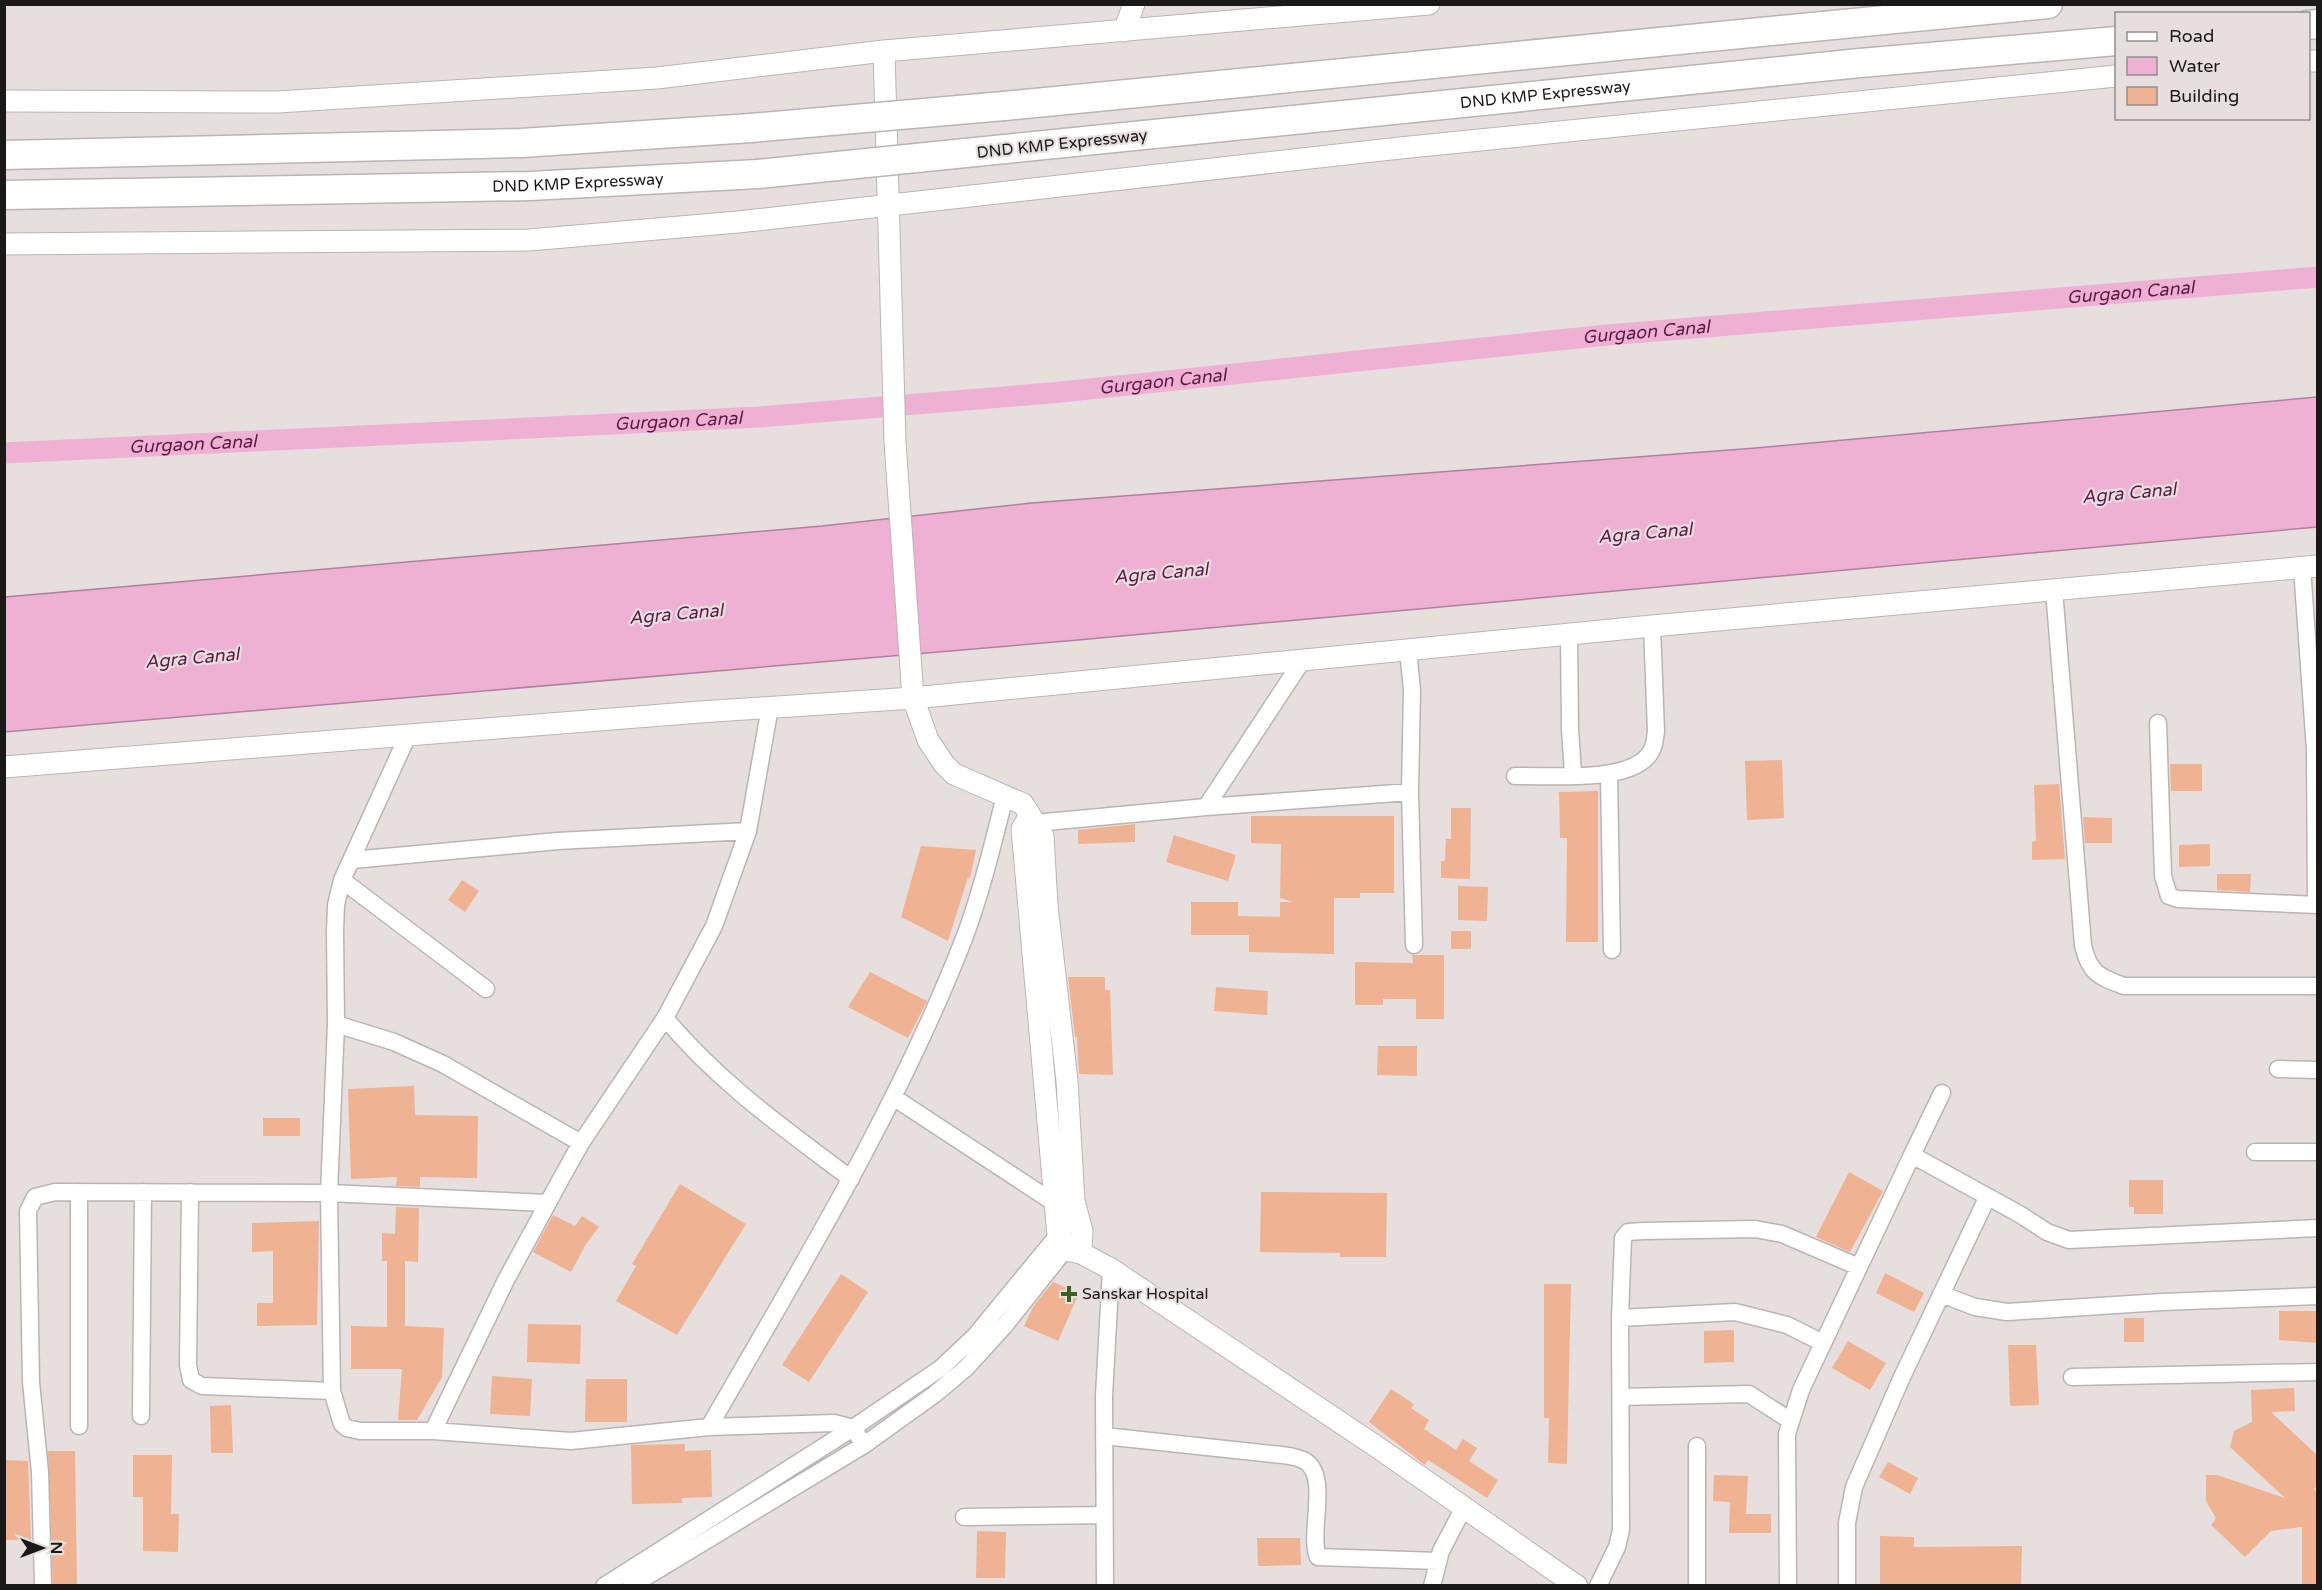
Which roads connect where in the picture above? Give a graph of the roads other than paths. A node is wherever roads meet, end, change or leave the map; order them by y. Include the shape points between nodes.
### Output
1 (1134, 4) edge
2 (1429, 4) edge
3 (2048, 4) edge
4 (1124, 31) junction
5 (2115, 41) edge
6 (884, 51) junction
7 (2115, 76) edge
8 (4, 100) edge
9 (4, 154) edge
10 (4, 195) edge
11 (888, 205) junction
12 (4, 244) edge
13 (2310, 567) edge
14 (2054, 590) junction
15 (1652, 626) junction
16 (1569, 634) junction
17 (1408, 650) junction
18 (1302, 661) junction
19 (913, 699) junction
20 (770, 707) junction
21 (2158, 723) dead end
22 (408, 735) junction
23 (2316, 750) edge
24 (4, 767) edge
25 (1573, 774) junction
26 (1609, 774) junction
27 (1515, 776) dead end
28 (1410, 792) junction
29 (1005, 796) junction
30 (1206, 807) junction
31 (1033, 819) junction
32 (748, 831) junction
33 (352, 860) junction
34 (342, 880) junction
35 (2317, 905) edge
36 (1413, 945) dead end
37 (1612, 950) dead end
38 (2318, 986) edge
39 (486, 989) dead end
40 (665, 1018) junction
41 (336, 1024) junction
42 (2278, 1069) dead end
43 (2318, 1070) edge
44 (1942, 1093) dead end
45 (893, 1097) junction
46 (581, 1143) junction
47 (2255, 1152) dead end
48 (2318, 1152) edge
49 (1912, 1155) junction
50 (852, 1179) junction
51 (79, 1192) junction
52 (143, 1192) junction
53 (190, 1192) junction
54 (329, 1193) junction
55 (1987, 1198) junction
56 (548, 1203) junction
57 (1056, 1204) junction
58 (1080, 1223) junction
59 (2318, 1228) edge
60 (1068, 1246) junction
61 (1859, 1267) junction
62 (1111, 1269) junction
63 (1941, 1294) junction
64 (2318, 1296) edge
65 (1620, 1318) junction
66 (1823, 1343) junction
67 (2318, 1372) edge
68 (2073, 1377) dead end
69 (332, 1391) junction
70 (1621, 1397) junction
71 (141, 1416) dead end
72 (1791, 1421) junction
73 (79, 1426) dead end
74 (709, 1428) junction
75 (853, 1428) junction
76 (434, 1431) junction
77 (1104, 1436) junction
78 (864, 1445) junction
79 (1697, 1446) dead end
80 (1464, 1507) junction
81 (1104, 1515) junction
82 (964, 1517) dead end
83 (1438, 1562) junction
84 (42, 1586) edge
85 (604, 1586) edge
86 (631, 1586) edge
87 (1105, 1586) edge
88 (1432, 1586) edge
89 (1577, 1586) edge
90 (1598, 1586) edge
91 (1697, 1586) edge
92 (1788, 1586) edge
93 (1847, 1586) edge

1 - 4 street
2 - 4 street
3 - 9 highway, bridge via 752,128 521,143
4 - 6 street
5 - 10 highway, DND KMP Expressway, bridge via 1860,63 758,174 530,186
6 - 8 street via 657,78 278,102
6 - 11 street
7 - 11 street via 1400,148
11 - 12 street via 529,240
11 - 19 street via 899,518
13 - 14 street
13 - 23 street
14 - 15 street
14 - 38 street via 2084,945 2086,959 2095,973 2124,986
15 - 16 street
15 - 26 street via 1654,746 1648,757 1635,766
16 - 17 street
16 - 25 street
17 - 18 street
17 - 28 street via 1412,690
18 - 19 street
18 - 30 street
19 - 20 street
19 - 29 street via 928,740 944,764 954,774
20 - 22 street
20 - 32 street
21 - 35 street via 2163,876 2169,896
22 - 24 street
22 - 33 street
23 - 35 street
25 - 26 street
25 - 27 street
26 - 37 street
28 - 30 street
28 - 36 street
29 - 31 street via 1023,804
29 - 45 street via 966,933
30 - 31 street
31 - 57 street via 1022,829
31 - 58 street via 1043,836 1067,1081 1074,1201
32 - 33 street via 558,841
32 - 40 street via 714,926
33 - 34 street
34 - 39 street
34 - 41 street via 336,905
40 - 46 street
40 - 50 street via 726,1083
41 - 46 street via 394,1042 443,1064
41 - 54 street
42 - 43 street
44 - 49 street
45 - 50 street
45 - 57 street
46 - 56 street
47 - 48 street
49 - 55 street
49 - 61 street
50 - 74 street
51 - 52 street
51 - 73 street
51 - 84 street via 35,1197 28,1211 31,1382 40,1472
52 - 53 street
52 - 71 street
53 - 54 street
53 - 69 street via 188,1365 192,1380 202,1386
54 - 56 street
54 - 69 street
55 - 59 street via 2069,1240
55 - 63 street
56 - 76 street via 506,1280
57 - 60 street
58 - 60 street
58 - 60 street
60 - 62 street
60 - 75 street via 959,1353
60 - 78 street via 966,1368
61 - 65 street via 1790,1237 1755,1229 1628,1232 1623,1238
61 - 66 street
62 - 77 street
62 - 80 street
63 - 64 street via 1975,1307 2007,1312
63 - 93 street via 1854,1487 1847,1523
65 - 66 street via 1735,1312 1787,1325
65 - 70 street
66 - 72 street
67 - 68 street
69 - 76 street via 339,1418 347,1428
70 - 72 street via 1749,1394
70 - 90 street via 1622,1530
72 - 92 street via 1786,1455
74 - 75 street via 834,1423
74 - 76 street via 571,1441
75 - 78 street
75 - 85 street
77 - 81 street
77 - 83 street via 1282,1455 1306,1461 1317,1479 1318,1557
78 - 86 street
79 - 91 street
80 - 83 street
80 - 89 street
81 - 82 street
81 - 87 street
83 - 88 street

